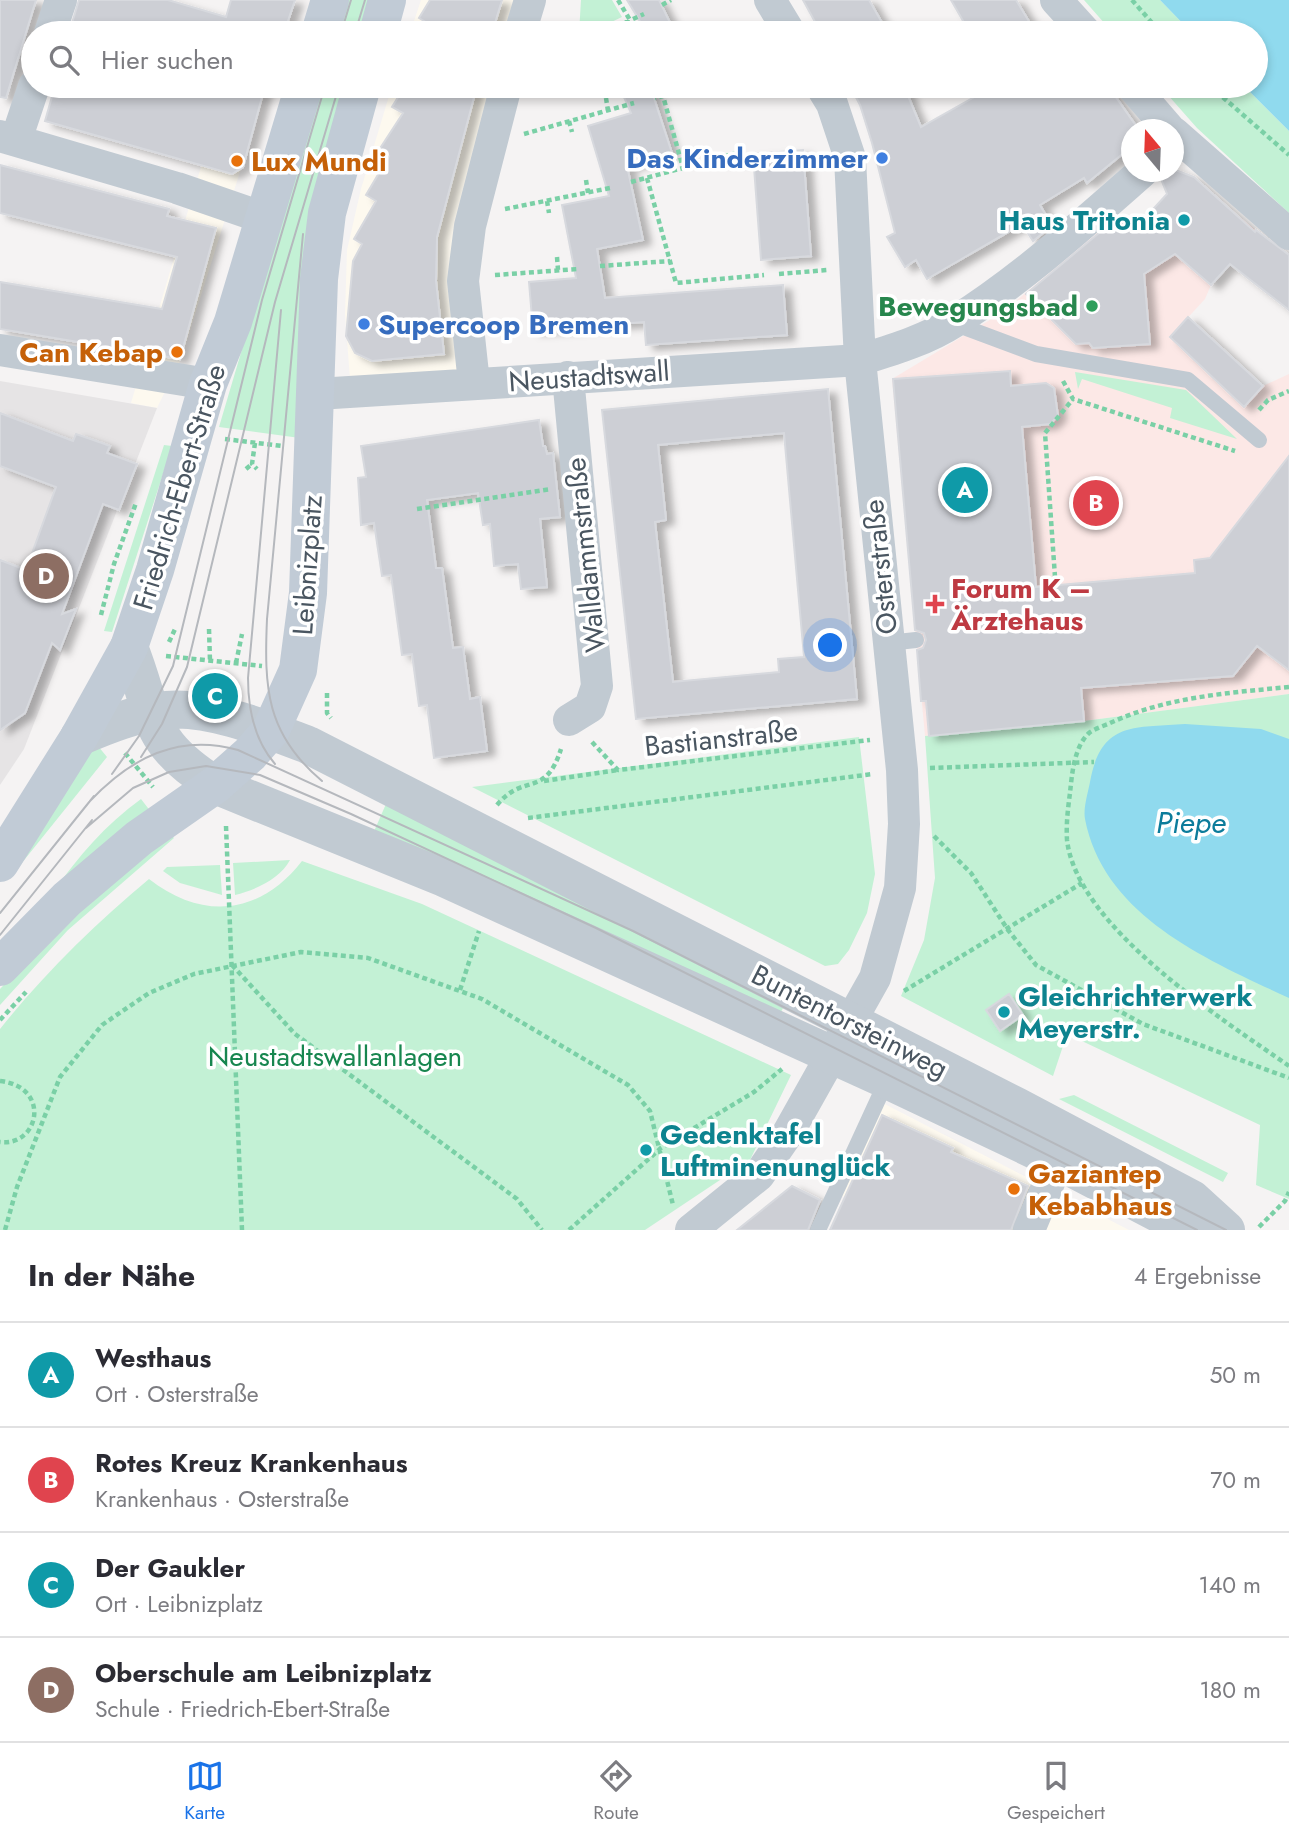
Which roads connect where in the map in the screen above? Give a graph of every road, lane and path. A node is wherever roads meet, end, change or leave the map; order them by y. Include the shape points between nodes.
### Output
1 (61, 0) edge
2 (330, 0) edge
3 (387, 0) edge
4 (530, 0) edge
5 (618, 0) edge
6 (671, 0) edge
7 (770, 0) edge
8 (1056, 0) edge
9 (1132, 0) edge
10 (662, 5) dead end
11 (644, 14) dead end
12 (630, 20) joint
13 (54, 21) edge
14 (324, 21) edge
15 (381, 21) edge
16 (524, 21) edge
17 (783, 21) edge
18 (1075, 21) edge
19 (1150, 21) edge
20 (28, 98) edge
21 (300, 98) edge
22 (359, 98) edge
23 (503, 98) edge
24 (606, 98) dead end
25 (664, 98) edge
26 (828, 98) edge
27 (1142, 98) edge
28 (1224, 98) edge
29 (634, 103) dead end
30 (608, 111) junction
31 (1160, 119) edge
32 (569, 121) junction
33 (572, 132) dead end
34 (8, 138) edge
35 (492, 144) junction
36 (1184, 145) edge
37 (740, 152) dead end
38 (1289, 155) edge
39 (683, 168) junction
40 (647, 178) junction
41 (586, 180) dead end
42 (631, 182) dead end
43 (1130, 182) edge
44 (610, 188) dead end
45 (588, 192) junction
46 (547, 201) junction
47 (550, 213) dead end
48 (473, 215) junction
49 (264, 218) junction
50 (1289, 234) edge
51 (557, 257) dead end
52 (670, 261) junction
53 (600, 267) dead end
54 (578, 268) dead end
55 (854, 268) junction
56 (558, 270) junction
57 (779, 274) dead end
58 (764, 275) dead end
59 (463, 278) junction
60 (953, 323) junction
61 (0, 351) edge
62 (1049, 356) junction
63 (860, 360) junction
64 (568, 377) junction
65 (474, 383) junction
66 (208, 384) junction
67 (1289, 391) edge
68 (317, 394) junction
69 (1073, 399) junction
70 (1244, 426) junction
71 (193, 436) junction
72 (1259, 440) dead end
73 (255, 443) junction
74 (315, 450) junction
75 (1247, 456) dead end
76 (246, 469) dead end
77 (578, 484) junction
78 (416, 509) dead end
79 (1055, 578) dead end
80 (209, 629) dead end
81 (242, 634) dead end
82 (130, 650) junction
83 (210, 661) junction
84 (236, 663) junction
85 (298, 670) junction
86 (1289, 687) edge
87 (149, 713) junction
88 (569, 720) junction
89 (271, 730) junction
90 (91, 732) junction
91 (898, 733) junction
92 (1074, 762) junction
93 (1094, 762) dead end
94 (957, 766) dead end
95 (618, 770) junction
96 (902, 770) junction
97 (543, 782) junction
98 (215, 786) junction
99 (175, 813) junction
100 (480, 817) junction
101 (521, 821) dead end
102 (904, 824) junction
103 (215, 830) dead end
104 (0, 863) edge
105 (1082, 883) junction
106 (482, 924) dead end
107 (1007, 930) junction
108 (232, 964) junction
109 (0, 967) edge
110 (34, 984) dead end
111 (460, 990) junction
112 (899, 994) dead end
113 (0, 1020) edge
114 (842, 1040) junction
115 (791, 1062) dead end
116 (1289, 1066) edge
117 (1289, 1078) edge
118 (887, 1080) junction
119 (0, 1081) edge
120 (32, 1126) junction
121 (38, 1130) junction
122 (0, 1142) edge
123 (661, 1148) junction
124 (1058, 1161) junction
125 (1289, 1192) edge
126 (682, 1218) edge
127 (5, 1230) edge
128 (242, 1230) edge
129 (542, 1230) edge
130 (569, 1230) edge
131 (818, 1230) edge
132 (1029, 1230) edge
133 (1200, 1230) edge
134 (1226, 1230) edge
135 (1255, 1230) edge

1 - 13 street
2 - 14 main road
3 - 15 main road
4 - 16 street
5 - 12 path
6 - 10 path
7 - 17 street
8 - 18 street
9 - 19 path
11 - 12 path
20 - 34 street
21 - 49 main road, Friedrich-Ebert-Straße
22 - 68 main road via 327,213 319,279
23 - 35 street
24 - 30 path
25 - 39 path
26 - 55 street, Osterstraße via 850,158
27 - 31 street
28 - 38 path
29 - 30 path
30 - 32 path
32 - 33 path
32 - 35 path
34 - 49 street
35 - 48 street
36 - 50 street
37 - 39 path
39 - 40 path
40 - 42 path
40 - 52 path
41 - 45 path
43 - 60 street, Neustadtswall
44 - 45 path
45 - 46 path
46 - 47 path
46 - 48 path
48 - 59 street
49 - 66 main road, Friedrich-Ebert-Straße via 233,322
51 - 56 path
52 - 53 path
52 - 58 path via 676,283
54 - 56 path
55 - 57 path
55 - 63 street, Osterstraße
56 - 59 path
59 - 65 street
60 - 62 lane
60 - 63 street, Neustadtswall via 910,344
61 - 66 street
62 - 69 path
62 - 70 lane via 1188,380
63 - 64 street, Neustadtswall
63 - 91 street, Osterstraße via 902,642
64 - 65 street, Neustadtswall
64 - 77 street, Walldammstraße
65 - 68 street, Neustadtswall
66 - 71 main road, Friedrich-Ebert-Straße
67 - 70 path via 1268,400
68 - 74 main road, Leibnizplatz
69 - 75 path
69 - 79 path via 1045,433
70 - 72 lane
71 - 73 path
71 - 82 main road, Friedrich-Ebert-Straße
73 - 74 path
73 - 76 path via 255,467
74 - 85 main road, Leibnizplatz via 308,593
77 - 78 path
77 - 88 street, Walldammstraße via 597,686 590,707
80 - 83 path
81 - 84 path
82 - 83 path
82 - 87 street
82 - 90 main road, Friedrich-Ebert-Straße
83 - 84 path
84 - 85 path
85 - 89 main road, Leibnizplatz
86 - 92 path via 1218,694 1141,709 1089,733
87 - 89 street via 170,709
87 - 90 street
87 - 98 street via 167,748
88 - 95 path, Bastianstraße
88 - 97 path via 554,769
89 - 98 main road, Leibnizplatz
89 - 100 street
90 - 99 path
90 - 104 main road, Friedrich-Ebert-Straße
91 - 95 path, Bastianstraße via 861,743
91 - 96 street, Osterstraße
92 - 93 path
92 - 94 path
92 - 105 path via 1068,841
95 - 97 path
96 - 101 path
96 - 102 street, Osterstraße
97 - 100 path via 509,789
98 - 99 main road
98 - 114 street, Buntentorsteinweg
99 - 109 main road via 67,899
100 - 114 street, Buntentorsteinweg
102 - 107 path via 939,838 971,873
102 - 114 street, Osterstraße via 900,888 889,937 875,978
103 - 108 path via 224,828
105 - 107 path
105 - 116 path via 1122,937 1205,1008
106 - 111 path
107 - 112 path
107 - 117 path via 1036,965 1143,1024
108 - 111 path via 302,952 368,958
108 - 121 path via 149,993 102,1025 60,1077
108 - 128 path
108 - 129 path via 295,1034 517,1199
110 - 113 path
111 - 123 path via 628,1085 650,1111
114 - 118 street, Buntentorsteinweg
114 - 126 street, Osterstraße via 760,1175
114 - 134 street, Buntentorsteinweg via 1192,1199
115 - 123 path via 754,1092
118 - 124 street, Buntentorsteinweg
118 - 131 lane
119 - 120 path via 16,1083 29,1093 35,1108
120 - 121 path
120 - 122 path via 22,1136
121 - 127 path
123 - 126 path
123 - 130 path
124 - 132 street
124 - 133 street, Buntentorsteinweg via 1177,1223
125 - 135 path

